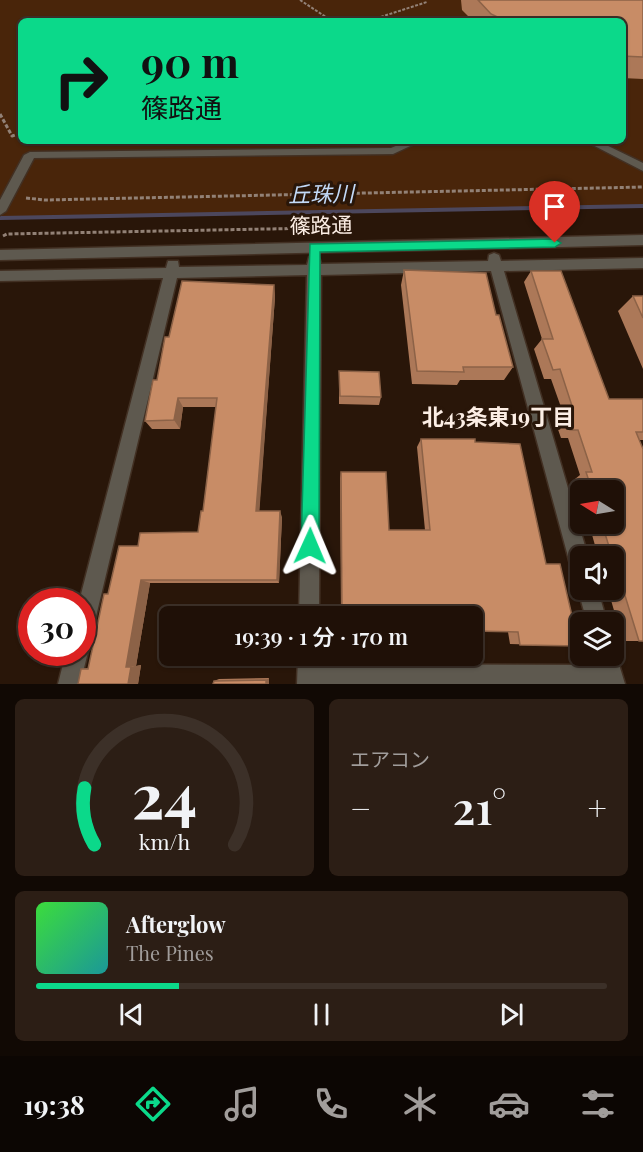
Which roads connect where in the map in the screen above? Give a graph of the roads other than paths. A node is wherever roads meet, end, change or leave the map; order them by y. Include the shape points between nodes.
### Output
1 (409, 144) edge
2 (596, 144) edge
3 (643, 167) edge
4 (0, 210) edge
5 (643, 240) edge
6 (489, 245) junction
7 (314, 247) junction
8 (176, 251) junction
9 (0, 255) edge
10 (643, 263) edge
11 (497, 266) junction
12 (313, 269) junction
13 (172, 272) junction
14 (0, 276) edge
15 (575, 546) edge
16 (92, 588) edge
17 (309, 606) edge
18 (74, 666) edge
19 (309, 671) edge
20 (611, 672) edge
21 (69, 684) edge

1 - 4 street via 393,151 30,155
2 - 3 street
5 - 6 street, 篠路通
6 - 7 street, 篠路通
6 - 11 street
7 - 8 street, 篠路通
7 - 12 street
8 - 9 street, 篠路通
8 - 13 street
10 - 11 street, 篠路通
11 - 12 street, 篠路通
11 - 15 street
12 - 13 street, 篠路通
12 - 17 street
13 - 14 street, 篠路通
13 - 16 street
18 - 21 street
19 - 20 street

